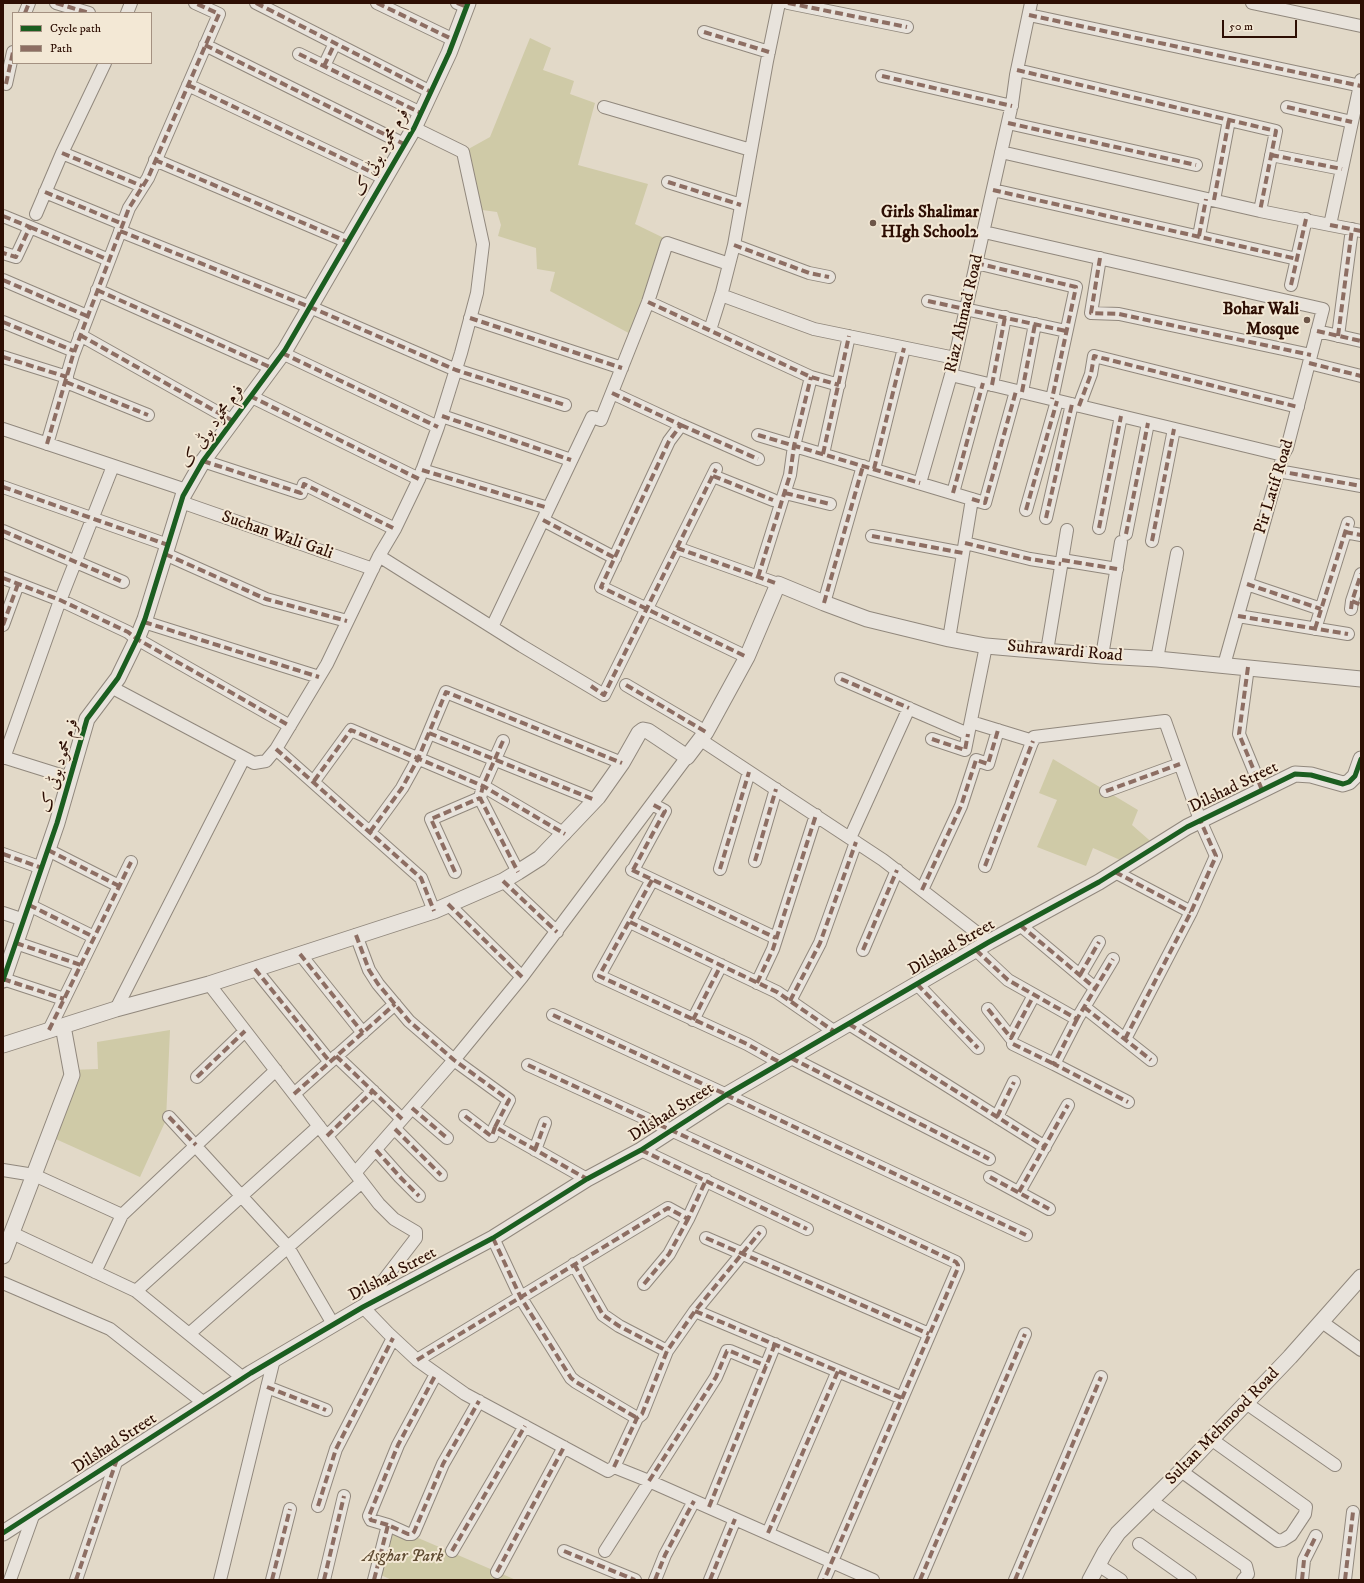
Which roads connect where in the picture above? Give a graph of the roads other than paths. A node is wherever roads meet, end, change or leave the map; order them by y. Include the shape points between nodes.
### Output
1 (56, 3) edge
2 (194, 3) edge
3 (256, 3) edge
4 (377, 3) edge
5 (780, 3) edge
6 (788, 3) edge
7 (1252, 3) edge
8 (464, 4) edge
9 (1030, 9) edge
10 (81, 10) edge
11 (1361, 26) edge
12 (907, 27) dead end
13 (704, 32) dead end
14 (454, 40) junction
15 (335, 43) junction
16 (205, 45) junction
17 (769, 52) junction
18 (299, 54) dead end
19 (12, 57) edge
20 (105, 64) edge
21 (324, 66) junction
22 (1018, 70) junction
23 (882, 76) dead end
24 (6, 84) dead end
25 (1361, 84) edge
26 (188, 85) junction
27 (431, 92) junction
28 (1012, 106) junction
29 (604, 107) dead end
30 (1287, 107) dead end
31 (421, 113) junction
32 (1229, 120) junction
33 (1352, 122) junction
34 (1008, 123) junction
35 (414, 128) junction
36 (404, 144) junction
37 (751, 150) junction
38 (1002, 152) junction
39 (62, 153) junction
40 (1271, 155) junction
41 (155, 160) junction
42 (1196, 165) dead end
43 (1342, 169) junction
44 (384, 178) junction
45 (668, 182) dead end
46 (142, 186) junction
47 (993, 190) junction
48 (45, 192) junction
49 (1210, 200) junction
50 (742, 205) junction
51 (1260, 211) junction
52 (36, 214) dead end
53 (3, 216) edge
54 (1306, 219) junction
55 (1330, 225) junction
56 (30, 227) junction
57 (122, 227) junction
58 (1356, 230) edge
59 (984, 232) junction
60 (1199, 236) junction
61 (348, 242) junction
62 (734, 245) junction
63 (3, 253) edge
64 (1100, 258) junction
65 (1297, 258) junction
66 (109, 260) junction
67 (976, 263) junction
68 (729, 264) junction
69 (829, 277) dead end
70 (3, 280) edge
71 (1291, 286) dead end
72 (97, 290) junction
73 (721, 295) junction
74 (928, 301) dead end
75 (648, 302) junction
76 (310, 307) junction
77 (966, 309) junction
78 (87, 316) junction
79 (1005, 317) junction
80 (470, 318) junction
81 (3, 322) edge
82 (1035, 324) junction
83 (710, 330) junction
84 (1066, 331) junction
85 (1317, 331) junction
86 (80, 335) junction
87 (849, 336) junction
88 (1338, 336) junction
89 (1361, 341) edge
90 (904, 348) junction
91 (74, 351) junction
92 (282, 353) junction
93 (3, 357) edge
94 (955, 358) junction
95 (1310, 359) junction
96 (272, 368) junction
97 (622, 368) junction
98 (456, 370) junction
99 (951, 375) junction
100 (1361, 376) edge
101 (811, 377) junction
102 (66, 380) junction
103 (988, 384) junction
104 (839, 385) junction
105 (1019, 391) junction
106 (612, 393) junction
107 (250, 396) junction
108 (1055, 400) junction
109 (565, 405) dead end
110 (1076, 405) junction
111 (1298, 406) junction
112 (148, 415) dead end
113 (1121, 416) junction
114 (233, 421) junction
115 (440, 422) junction
116 (1148, 423) junction
117 (681, 425) junction
118 (3, 429) edge
119 (1174, 429) junction
120 (758, 435) dead end
121 (47, 444) junction
122 (794, 446) junction
123 (824, 454) junction
124 (1283, 455) junction
125 (758, 459) dead end
126 (571, 460) junction
127 (203, 461) junction
128 (113, 466) junction
129 (869, 468) junction
130 (1278, 471) junction
131 (421, 475) junction
132 (920, 483) junction
133 (1361, 486) edge
134 (3, 487) edge
135 (784, 493) junction
136 (953, 493) junction
137 (184, 496) junction
138 (972, 499) junction
139 (773, 500) dead end
140 (830, 504) dead end
141 (548, 508) junction
142 (1026, 510) dead end
143 (92, 518) junction
144 (1046, 518) dead end
145 (542, 520) junction
146 (1099, 528) dead end
147 (395, 529) junction
148 (1067, 530) dead end
149 (3, 531) edge
150 (1361, 535) edge
151 (872, 536) dead end
152 (1152, 540) dead end
153 (677, 548) junction
154 (964, 548) junction
155 (167, 549) junction
156 (1177, 553) dead end
157 (379, 556) junction
158 (615, 558) junction
159 (75, 561) junction
160 (1062, 562) junction
161 (373, 569) junction
162 (1116, 569) junction
163 (1361, 574) edge
164 (758, 577) junction
165 (3, 578) edge
166 (123, 582) dead end
167 (18, 584) junction
168 (778, 584) junction
169 (1247, 584) junction
170 (60, 600) junction
171 (824, 603) junction
172 (1354, 605) edge
173 (647, 608) junction
174 (1321, 608) junction
175 (1238, 616) junction
176 (348, 621) junction
177 (144, 622) junction
178 (3, 625) edge
179 (492, 627) junction
180 (1315, 629) junction
181 (1348, 634) dead end
182 (137, 639) junction
183 (949, 640) junction
184 (986, 646) junction
185 (1047, 651) junction
186 (1102, 656) junction
187 (747, 657) junction
188 (1157, 659) junction
189 (1224, 665) junction
190 (1248, 667) junction
191 (319, 677) junction
192 (841, 679) dead end
193 (1361, 679) edge
194 (626, 685) dead end
195 (111, 687) junction
196 (909, 708) junction
197 (290, 726) junction
198 (970, 728) junction
199 (998, 730) junction
200 (429, 733) junction
201 (704, 736) junction
202 (932, 739) dead end
203 (503, 741) dead end
204 (1033, 741) junction
205 (276, 749) junction
206 (688, 757) junction
207 (4, 758) edge
208 (244, 758) junction
209 (418, 759) junction
210 (1361, 759) edge
211 (495, 760) junction
212 (622, 763) junction
213 (1180, 764) junction
214 (749, 772) junction
215 (70, 778) junction
216 (314, 781) junction
217 (776, 789) junction
218 (1262, 790) junction
219 (1106, 791) dead end
220 (482, 792) junction
221 (596, 800) junction
222 (652, 804) junction
223 (816, 815) junction
224 (1200, 820) junction
225 (370, 832) junction
226 (564, 834) junction
227 (853, 840) junction
228 (48, 850) junction
229 (3, 854) edge
230 (132, 862) dead end
231 (755, 862) dead end
232 (985, 866) dead end
233 (42, 868) junction
234 (720, 869) dead end
235 (897, 870) junction
236 (456, 872) dead end
237 (518, 872) junction
238 (1115, 872) junction
239 (503, 880) junction
240 (652, 880) junction
241 (119, 886) junction
242 (922, 890) junction
243 (448, 904) junction
244 (29, 906) junction
245 (434, 911) junction
246 (1190, 912) junction
247 (3, 913) edge
248 (24, 920) junction
249 (630, 922) junction
250 (1020, 925) junction
251 (557, 932) junction
252 (356, 935) junction
253 (94, 937) junction
254 (776, 938) junction
255 (990, 942) junction
256 (1100, 942) dead end
257 (16, 943) junction
258 (864, 950) dead end
259 (976, 950) junction
260 (300, 954) junction
261 (1113, 959) dead end
262 (81, 965) junction
263 (721, 965) junction
264 (255, 969) junction
265 (1080, 975) junction
266 (522, 977) junction
267 (3, 980) edge
268 (757, 983) junction
269 (209, 984) junction
270 (917, 984) junction
271 (1096, 988) junction
272 (1034, 995) junction
273 (64, 999) junction
274 (790, 1002) junction
275 (395, 1004) junction
276 (1084, 1007) junction
277 (988, 1009) dead end
278 (116, 1010) junction
279 (553, 1015) dead end
280 (1077, 1019) junction
281 (693, 1020) junction
282 (849, 1024) junction
283 (56, 1028) junction
284 (245, 1031) junction
285 (835, 1032) junction
286 (363, 1033) junction
287 (1124, 1039) junction
288 (1013, 1044) dead end
289 (3, 1045) edge
290 (978, 1048) dead end
291 (333, 1059) junction
292 (454, 1060) junction
293 (1150, 1060) dead end
294 (786, 1061) junction
295 (1054, 1064) junction
296 (528, 1066) dead end
297 (276, 1070) junction
298 (197, 1077) dead end
299 (1014, 1082) dead end
300 (373, 1091) junction
301 (294, 1094) junction
302 (727, 1095) junction
303 (1128, 1102) dead end
304 (1068, 1105) dead end
305 (412, 1108) junction
306 (465, 1116) dead end
307 (169, 1117) dead end
308 (997, 1117) junction
309 (402, 1119) junction
310 (545, 1123) dead end
311 (319, 1126) junction
312 (495, 1128) junction
313 (394, 1129) junction
314 (673, 1131) junction
315 (327, 1136) junction
316 (447, 1138) dead end
317 (196, 1145) junction
318 (1045, 1147) junction
319 (376, 1150) junction
320 (535, 1150) junction
321 (642, 1150) junction
322 (989, 1159) dead end
323 (3, 1170) edge
324 (441, 1175) dead end
325 (34, 1176) junction
326 (990, 1177) dead end
327 (359, 1178) junction
328 (587, 1179) junction
329 (706, 1180) junction
330 (1019, 1192) junction
331 (242, 1196) junction
332 (419, 1196) dead end
333 (1049, 1209) dead end
334 (122, 1215) junction
335 (688, 1219) junction
336 (807, 1229) dead end
337 (760, 1232) dead end
338 (12, 1233) junction
339 (1026, 1235) dead end
340 (493, 1238) junction
341 (706, 1238) dead end
342 (288, 1247) junction
343 (742, 1253) junction
344 (3, 1256) edge
345 (574, 1264) junction
346 (95, 1272) junction
347 (1361, 1277) edge
348 (3, 1283) edge
349 (644, 1284) dead end
350 (136, 1291) junction
351 (521, 1298) junction
352 (363, 1307) junction
353 (695, 1311) junction
354 (1322, 1322) junction
355 (333, 1324) junction
356 (189, 1334) junction
357 (929, 1334) junction
358 (1025, 1334) dead end
359 (393, 1338) junction
360 (775, 1344) junction
361 (1361, 1350) edge
362 (667, 1351) junction
363 (274, 1359) junction
364 (417, 1360) junction
365 (766, 1366) junction
366 (838, 1371) junction
367 (436, 1374) junction
368 (1101, 1377) dead end
369 (243, 1378) junction
370 (267, 1387) junction
371 (902, 1398) junction
372 (479, 1401) junction
373 (204, 1403) junction
374 (1246, 1403) junction
375 (326, 1410) dead end
376 (638, 1418) junction
377 (525, 1426) junction
378 (1211, 1439) junction
379 (564, 1447) junction
380 (117, 1459) junction
381 (1335, 1465) dead end
382 (614, 1467) junction
383 (1181, 1471) junction
384 (649, 1481) junction
385 (344, 1496) dead end
386 (694, 1501) junction
387 (318, 1506) dead end
388 (1159, 1506) dead end
389 (709, 1507) junction
390 (290, 1509) dead end
391 (1353, 1512) dead end
392 (34, 1513) junction
393 (735, 1519) junction
394 (388, 1525) junction
395 (3, 1533) edge
396 (768, 1533) junction
397 (1316, 1536) dead end
398 (1139, 1544) dead end
399 (452, 1551) dead end
400 (564, 1551) dead end
401 (605, 1551) dead end
402 (832, 1562) junction
403 (1098, 1565) junction
404 (497, 1572) dead end
405 (10, 1580) edge
406 (76, 1580) edge
407 (220, 1580) edge
408 (272, 1580) edge
409 (324, 1580) edge
410 (374, 1580) edge
411 (635, 1580) edge
412 (655, 1580) edge
413 (710, 1580) edge
414 (824, 1580) edge
415 (873, 1580) edge
416 (920, 1580) edge
417 (1015, 1580) edge
418 (1090, 1580) edge
419 (1121, 1580) edge
420 (1190, 1580) edge
421 (1243, 1580) edge
422 (1302, 1580) edge
423 (1345, 1580) edge

1 - 10 street
2 - 16 street via 219,14
3 - 15 street
4 - 14 street
5 - 17 street
6 - 12 street
7 - 11 street
8 - 14 street, فرم محمود بوٹی ک
9 - 22 street, Riaz Ahmad Road
9 - 25 street
13 - 17 street
14 - 27 street, فرم محمود بوٹی ک
15 - 21 street
15 - 27 street
16 - 26 street
16 - 36 street
17 - 37 street
18 - 21 street
19 - 24 street
20 - 39 street
21 - 31 street
22 - 28 street, Riaz Ahmad Road
22 - 32 street
23 - 28 street
25 - 33 street
26 - 41 street
26 - 44 street
27 - 31 street, فرم محمود بوٹی ک
28 - 34 street, Riaz Ahmad Road
29 - 37 street
30 - 33 street
31 - 35 street, فرم محمود بوٹی ک
32 - 40 street via 1276,131
32 - 49 street
33 - 43 street
34 - 38 street, Riaz Ahmad Road
34 - 42 street
35 - 36 street, فرم محمود بوٹی ک
35 - 80 street via 463,152 483,244 477,293
36 - 44 street, فرم محمود بوٹی ک
37 - 50 street
38 - 47 street, Riaz Ahmad Road
38 - 49 street
39 - 46 street
39 - 48 street
40 - 43 street
40 - 51 street
41 - 46 street
41 - 61 street
43 - 55 street
44 - 61 street, فرم محمود بوٹی ک
45 - 50 street
46 - 57 street via 129,208
47 - 59 street, Riaz Ahmad Road
47 - 60 street
48 - 52 street
48 - 57 street
49 - 51 street
49 - 60 street
50 - 62 street
51 - 54 street
53 - 56 street
54 - 55 street
54 - 65 street
55 - 58 street
56 - 63 street via 16,257
56 - 66 street
57 - 66 street
57 - 76 street
58 - 88 street
59 - 64 street
59 - 67 street, Riaz Ahmad Road
60 - 65 street
61 - 76 street, فرم محمود بوٹی ک
62 - 68 street
62 - 69 street via 809,273
64 - 85 street, Pir Latif Road via 1323,309
64 - 95 street via 1090,313 1119,314
65 - 71 street
66 - 72 street
67 - 77 street, Riaz Ahmad Road
67 - 84 street via 1076,287
68 - 73 street
68 - 75 street via 667,243
70 - 78 street
72 - 78 street
72 - 96 street
73 - 83 street
73 - 87 street via 814,329
74 - 77 street
75 - 83 street
75 - 97 street
76 - 92 street, فرم محمود بوٹی ک
76 - 98 street
77 - 79 street
77 - 94 street, Riaz Ahmad Road
78 - 86 street
79 - 82 street
79 - 103 street
80 - 97 street
80 - 98 street
81 - 91 street
82 - 84 street
82 - 105 street
83 - 101 street
84 - 108 street
85 - 88 street
85 - 95 street, Pir Latif Road
86 - 91 street
86 - 114 street
87 - 90 street
87 - 104 street
88 - 89 street
90 - 94 street
90 - 129 street
91 - 102 street
92 - 96 street, فرم محمود بوٹی ک
92 - 115 street
93 - 102 street
94 - 99 street, Riaz Ahmad Road
95 - 100 street
95 - 111 street, Pir Latif Road
96 - 107 street, فرم محمود بوٹی ک
97 - 106 street
98 - 109 street
98 - 115 street
99 - 103 street
99 - 132 street, Riaz Ahmad Road
101 - 104 street
101 - 122 street
102 - 112 street
102 - 121 street
103 - 105 street
103 - 136 street
104 - 123 street
105 - 108 street
105 - 138 street via 985,503
106 - 117 street
106 - 126 street via 601,420 592,417
107 - 114 street, فرم محمود بوٹی ک
107 - 131 street
108 - 110 street
108 - 142 street
110 - 111 street via 1091,374 1094,356
110 - 113 street
110 - 144 street
111 - 124 street, Pir Latif Road
113 - 116 street
113 - 146 street
114 - 127 street, فرم محمود بوٹی ک
115 - 126 street
115 - 131 street
116 - 119 street
116 - 162 street
117 - 125 street
117 - 158 street via 669,441
118 - 121 street, Suchan Wali Gali
119 - 124 street
119 - 152 street
120 - 122 street
121 - 128 street, Suchan Wali Gali
122 - 123 street
122 - 135 street
123 - 129 street
124 - 130 street, Pir Latif Road
126 - 141 street
127 - 137 street, فرم محمود بوٹی ک
127 - 147 street via 301,493 304,484
128 - 137 street, Suchan Wali Gali
128 - 143 street
129 - 132 street
129 - 171 street
130 - 133 street
130 - 169 street, Pir Latif Road
131 - 141 street
131 - 147 street
132 - 136 street
134 - 143 street
135 - 140 street
135 - 164 street
136 - 138 street
137 - 155 street, فرم محمود بوٹی ک
137 - 161 street, Suchan Wali Gali
138 - 154 street
139 - 153 street via 715,472
141 - 145 street
143 - 155 street
143 - 159 street
145 - 158 street
145 - 179 street
147 - 157 street
148 - 160 street
149 - 159 street
150 - 174 street via 1347,527
151 - 154 street
153 - 164 street
153 - 173 street
154 - 160 street
154 - 183 street
155 - 176 street via 266,599
155 - 177 street, فرم محمود بوٹی ک
156 - 188 street
157 - 161 street
157 - 179 street
158 - 173 street via 601,586
159 - 166 street
159 - 170 street
160 - 162 street
160 - 185 street
161 - 176 street
162 - 186 street
163 - 172 street
164 - 168 street
165 - 167 street
167 - 170 street
167 - 178 street
168 - 171 street, Suhrawardi Road
168 - 187 street
169 - 174 street
169 - 175 street, Pir Latif Road
170 - 182 street via 128,632
170 - 207 street
171 - 183 street, Suhrawardi Road via 867,619
173 - 179 street via 604,695
173 - 187 street
174 - 180 street
175 - 180 street
175 - 189 street, Pir Latif Road
176 - 191 street
177 - 182 street, فرم محمود بوٹی ک
177 - 191 street
180 - 181 street
182 - 195 street, فرم محمود بوٹی ک
182 - 197 street
183 - 184 street, Suhrawardi Road
184 - 185 street, Suhrawardi Road
184 - 198 street
185 - 186 street, Suhrawardi Road
186 - 188 street, Suhrawardi Road
187 - 201 street
188 - 189 street, Suhrawardi Road
189 - 190 street, Suhrawardi Road
190 - 193 street, Suhrawardi Road
190 - 218 street via 1239,734
191 - 197 street
192 - 196 street
194 - 201 street
195 - 208 street
195 - 215 street, فرم محمود بوٹی ک via 87,719
196 - 198 street
196 - 227 street
197 - 205 street
198 - 199 street
198 - 202 street via 965,750
199 - 204 street
199 - 242 street via 988,764 976,760 961,806
200 - 209 street
200 - 211 street
200 - 212 street via 446,692
201 - 206 street
201 - 214 street
203 - 211 street
204 - 213 street via 1034,737 1165,722
204 - 232 street
205 - 208 street via 266,761 254,763
205 - 216 street
206 - 212 street via 643,730
206 - 222 street
207 - 215 street
208 - 278 street
209 - 216 street via 351,730
209 - 220 street
209 - 225 street via 402,788
210 - 218 street, Dilshad Street via 1355,776 1344,784 1311,775 1295,774
211 - 220 street
211 - 221 street
212 - 221 street
213 - 219 street
213 - 224 street
214 - 217 street
214 - 234 street
215 - 228 street, فرم محمود بوٹی ک
216 - 225 street
217 - 223 street
217 - 231 street
218 - 224 street, Dilshad Street
220 - 226 street
220 - 236 street via 431,819
220 - 237 street
221 - 226 street
222 - 240 street via 665,810 633,870
222 - 251 street
223 - 227 street
223 - 254 street
224 - 238 street, Dilshad Street
224 - 246 street via 1216,856
225 - 245 street via 421,878
226 - 237 street via 540,858
227 - 235 street
227 - 274 street via 820,943
228 - 233 street, فرم محمود بوٹی ک
228 - 241 street
229 - 233 street
230 - 241 street
233 - 244 street, فرم محمود بوٹی ک
235 - 242 street
235 - 258 street
237 - 239 street
238 - 246 street
238 - 250 street, Dilshad Street
239 - 243 street
239 - 251 street
240 - 249 street
240 - 254 street
241 - 253 street
242 - 255 street
243 - 245 street
243 - 266 street
244 - 248 street, فرم محمود بوٹی ک
244 - 253 street
245 - 252 street
246 - 287 street
247 - 248 street
248 - 257 street, فرم محمود بوٹی ک
249 - 263 street
249 - 281 street via 599,976
250 - 255 street, Dilshad Street
250 - 265 street
251 - 266 street
252 - 260 street
252 - 275 street via 369,970
253 - 262 street
254 - 268 street
255 - 259 street, Dilshad Street
256 - 265 street
257 - 262 street
257 - 267 street, فرم محمود بوٹی ک
259 - 270 street, Dilshad Street
259 - 272 street via 1008,980
260 - 264 street
260 - 286 street
261 - 271 street
262 - 273 street
263 - 268 street
263 - 281 street
264 - 269 street
264 - 291 street
265 - 271 street
266 - 292 street
267 - 273 street
268 - 274 street via 777,992
269 - 278 street
269 - 284 street
270 - 282 street, Dilshad Street
270 - 290 street
271 - 276 street
272 - 277 street via 1010,1038
272 - 280 street
273 - 283 street
274 - 285 street
275 - 286 street
275 - 292 street via 409,1021
276 - 280 street
276 - 287 street
278 - 283 street
279 - 302 street
280 - 295 street
281 - 294 street
282 - 285 street, Dilshad Street
282 - 308 street
283 - 289 street
283 - 325 street via 72,1075
284 - 297 street
284 - 298 street
285 - 294 street, Dilshad Street
286 - 291 street
287 - 293 street
288 - 295 street
291 - 300 street
291 - 301 street
292 - 305 street
292 - 312 street via 509,1100
294 - 302 street, Dilshad Street
294 - 322 street
295 - 303 street
296 - 314 street
297 - 301 street
297 - 317 street
299 - 308 street
300 - 309 street
300 - 315 street
301 - 311 street
302 - 314 street, Dilshad Street
302 - 339 street
304 - 318 street
305 - 309 street
305 - 316 street
306 - 312 street via 491,1136
307 - 317 street
308 - 318 street
309 - 313 street
310 - 320 street
311 - 315 street
311 - 331 street
312 - 320 street
313 - 319 street
313 - 324 street
314 - 321 street, Dilshad Street
314 - 357 street via 956,1262 958,1268
315 - 327 street
317 - 331 street
317 - 334 street
318 - 330 street
319 - 327 street
319 - 332 street
320 - 328 street
321 - 328 street, Dilshad Street
321 - 329 street
323 - 325 street
325 - 334 street
325 - 338 street
326 - 330 street
327 - 342 street
327 - 352 street via 379,1204 417,1235
328 - 340 street, Dilshad Street
329 - 335 street
329 - 336 street
330 - 333 street
331 - 342 street
331 - 350 street
334 - 346 street
335 - 345 street via 668,1208
335 - 349 street via 669,1254
337 - 343 street
338 - 344 street
338 - 346 street
340 - 351 street
340 - 352 street, Dilshad Street
341 - 343 street
342 - 355 street
342 - 356 street
343 - 353 street
343 - 357 street
345 - 351 street
345 - 362 street via 603,1314 619,1326
346 - 350 street
347 - 354 street, Sultan Mehmood Road
348 - 373 street via 110,1329
350 - 356 street
351 - 364 street
351 - 376 street via 571,1378
352 - 355 street, Dilshad Street
352 - 359 street
353 - 360 street
353 - 362 street
354 - 361 street
354 - 374 street, Sultan Mehmood Road
355 - 363 street, Dilshad Street
356 - 369 street
357 - 371 street
358 - 416 street
359 - 364 street
359 - 387 street via 336,1449
360 - 365 street
360 - 366 street
362 - 376 street via 642,1414
363 - 369 street, Dilshad Street
363 - 370 street
364 - 367 street
365 - 384 street via 727,1351 716,1377
365 - 389 street
366 - 371 street
366 - 396 street
367 - 372 street
367 - 394 street via 398,1445 369,1516 371,1520
368 - 417 street
369 - 373 street, Dilshad Street
370 - 375 street
370 - 407 street
371 - 402 street
372 - 377 street
372 - 394 street via 443,1464 414,1532 408,1534
373 - 380 street, Dilshad Street
374 - 378 street, Sultan Mehmood Road
374 - 381 street
376 - 382 street
377 - 379 street
377 - 399 street
378 - 383 street, Sultan Mehmood Road
378 - 383 street via 1306,1507 1305,1514 1291,1535 1278,1541
379 - 382 street via 608,1471
379 - 404 street
380 - 392 street, Dilshad Street
380 - 406 street
382 - 384 street
383 - 403 street, Sultan Mehmood Road via 1118,1533
384 - 386 street
384 - 401 street
385 - 409 street
386 - 389 street
386 - 412 street via 665,1555
388 - 421 street via 1246,1566 1248,1574
389 - 393 street
390 - 408 street
391 - 423 street
392 - 395 street, Dilshad Street
392 - 405 street
393 - 396 street
393 - 413 street
394 - 410 street
396 - 402 street
397 - 422 street via 1304,1560
398 - 420 street
400 - 411 street
402 - 414 street
402 - 415 street
403 - 418 street, Sultan Mehmood Road
403 - 419 street

